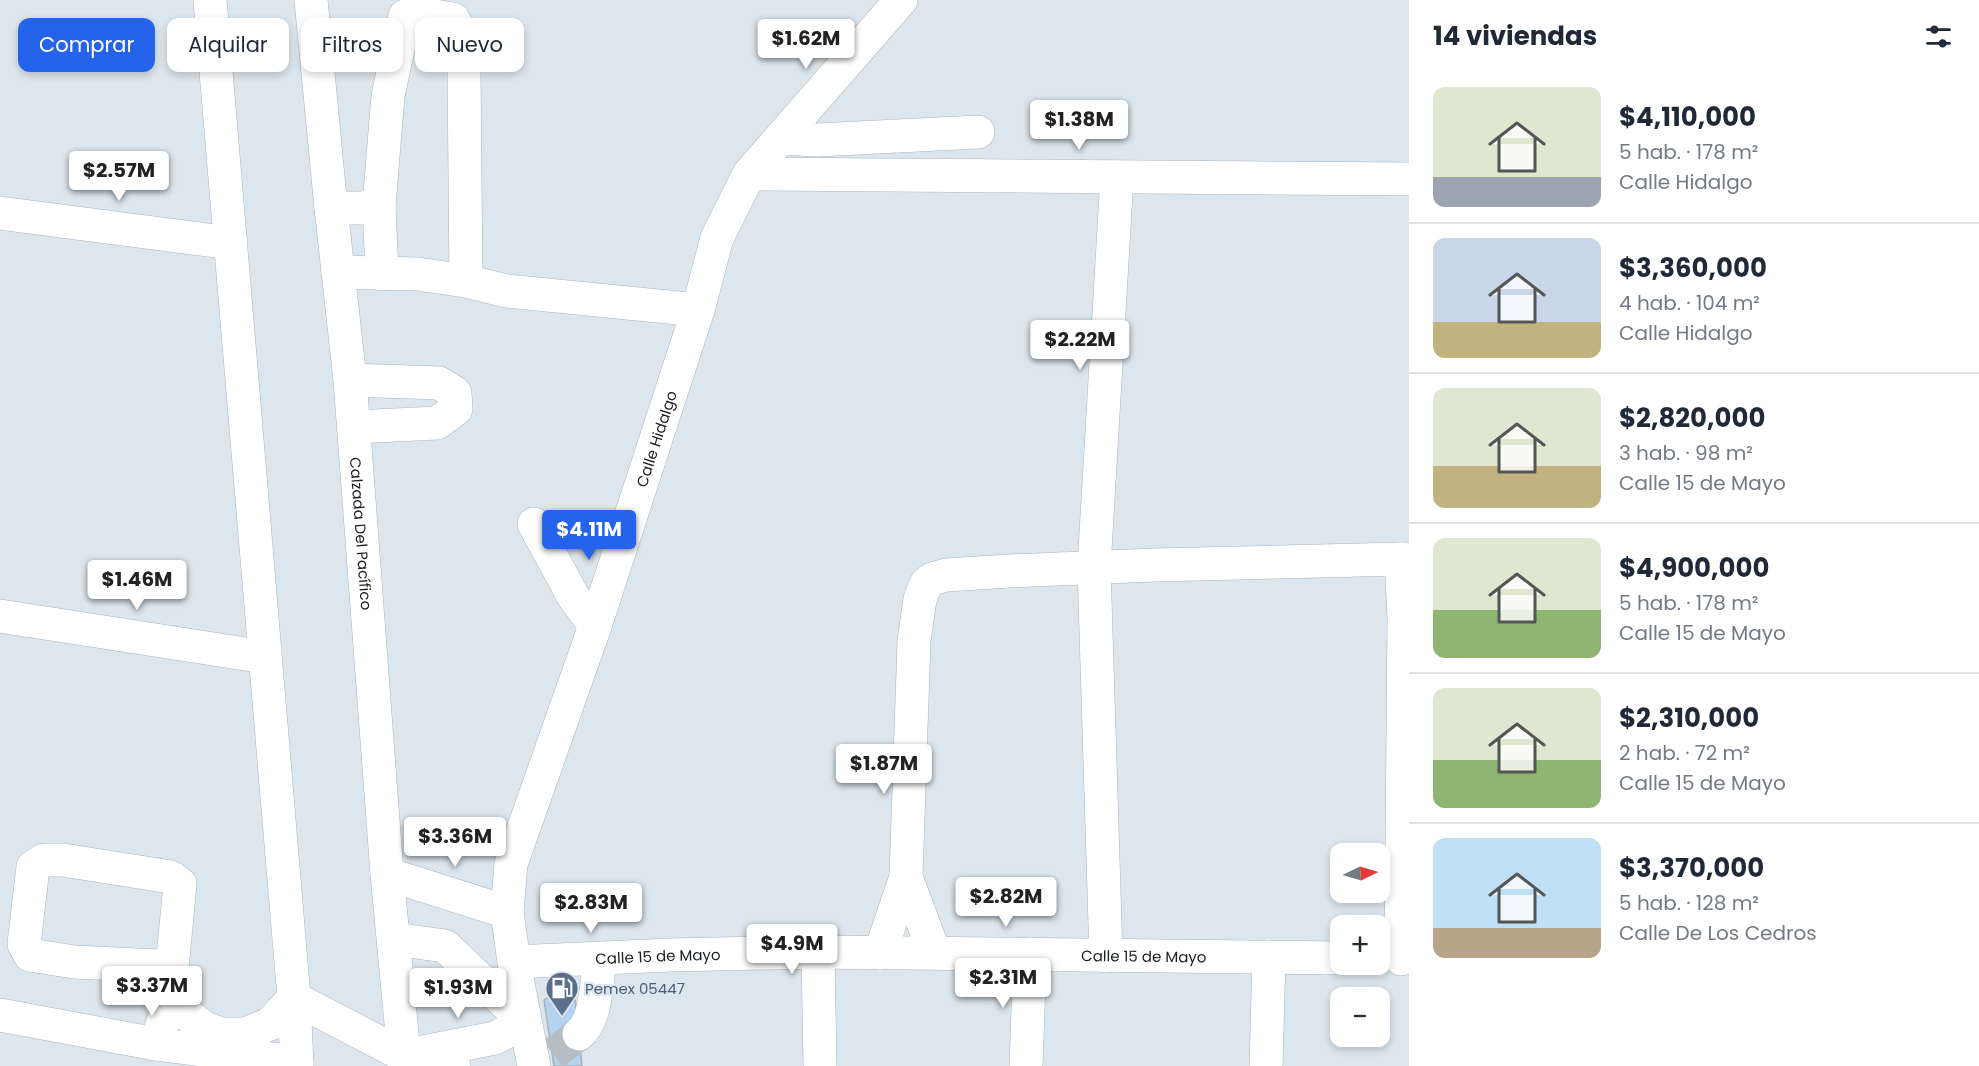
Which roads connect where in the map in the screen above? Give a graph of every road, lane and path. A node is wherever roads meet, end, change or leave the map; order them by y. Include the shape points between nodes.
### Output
1 (210, 0) edge
2 (311, 0) edge
3 (901, 0) edge
4 (978, 132) dead end
5 (781, 138) junction
6 (749, 174) junction
7 (1117, 177) junction
8 (1409, 179) edge
9 (379, 205) junction
10 (331, 208) junction
11 (0, 213) edge
12 (231, 243) junction
13 (338, 272) junction
14 (382, 274) junction
15 (466, 281) junction
16 (698, 310) junction
17 (350, 380) junction
18 (354, 427) junction
19 (534, 524) dead end
20 (1405, 559) edge
21 (1094, 567) junction
22 (0, 616) edge
23 (595, 626) junction
24 (265, 657) junction
25 (387, 874) junction
26 (906, 877) junction
27 (507, 912) junction
28 (394, 939) junction
29 (818, 952) junction
30 (934, 952) junction
31 (880, 953) junction
32 (1030, 954) junction
33 (1107, 956) junction
34 (1269, 957) junction
35 (1330, 958) edge
36 (1397, 959) edge
37 (600, 960) junction
38 (166, 962) junction
39 (514, 962) junction
40 (294, 998) junction
41 (0, 1015) edge
42 (525, 1022) junction
43 (579, 1034) tunnel mouth
44 (156, 1044) junction
45 (405, 1061) edge
46 (541, 1062) edge
47 (297, 1064) edge
48 (454, 1066) edge
49 (820, 1066) edge
50 (1026, 1066) edge
51 (1266, 1066) edge

1 - 12 street
2 - 10 street, Calzada Del Pacífico
3 - 5 street, Calle Hidalgo
4 - 5 street via 817,140
5 - 6 street, Calle Hidalgo
6 - 7 street
6 - 16 street, Calle Hidalgo via 717,238
7 - 8 street
7 - 21 street
9 - 10 street
9 - 14 street
9 - 15 street via 388,96 405,16 415,13 453,19 462,35 464,70
10 - 13 street, Calzada Del Pacífico
11 - 12 street
12 - 24 street
13 - 14 street
13 - 17 street, Calzada Del Pacífico
14 - 15 street via 417,273
15 - 16 street via 506,291
16 - 23 street, Calle Hidalgo
17 - 18 street, Calzada Del Pacífico
17 - 18 street via 439,383 455,393 456,409 437,423
18 - 25 street, Calzada Del Pacífico
19 - 23 street via 573,596
20 - 21 street
20 - 36 street
21 - 26 street via 946,575 932,579 922,590 914,641
21 - 33 street
22 - 24 street
23 - 27 street, Calle Hidalgo via 511,864
24 - 40 street
25 - 27 street
25 - 28 street, Calzada Del Pacífico
26 - 30 street
26 - 31 street
27 - 39 street, Calle Hidalgo
28 - 42 street via 445,946
28 - 45 street, Calzada Del Pacífico
29 - 31 street, Calle 15 de Mayo
29 - 37 street, Calle 15 de Mayo
29 - 49 street
30 - 31 street, Calle 15 de Mayo
30 - 32 street, Calle 15 de Mayo
32 - 33 street, Calle 15 de Mayo
32 - 50 street
33 - 34 street, Calle 15 de Mayo
34 - 35 street, Calle 15 de Mayo
34 - 51 street
37 - 39 street, Calle 15 de Mayo
37 - 43 street via 591,1017
38 - 38 street via 180,884 171,878 63,860 44,860 33,867 24,944 30,955 74,962
38 - 40 street via 172,990 183,1012 220,1034 245,1034 270,1024
38 - 44 street via 166,1009
39 - 42 street, Calle Hidalgo
40 - 45 street
40 - 47 street
41 - 44 street
42 - 45 street via 495,1038
42 - 46 street, Calle Hidalgo
44 - 47 street
45 - 48 street

